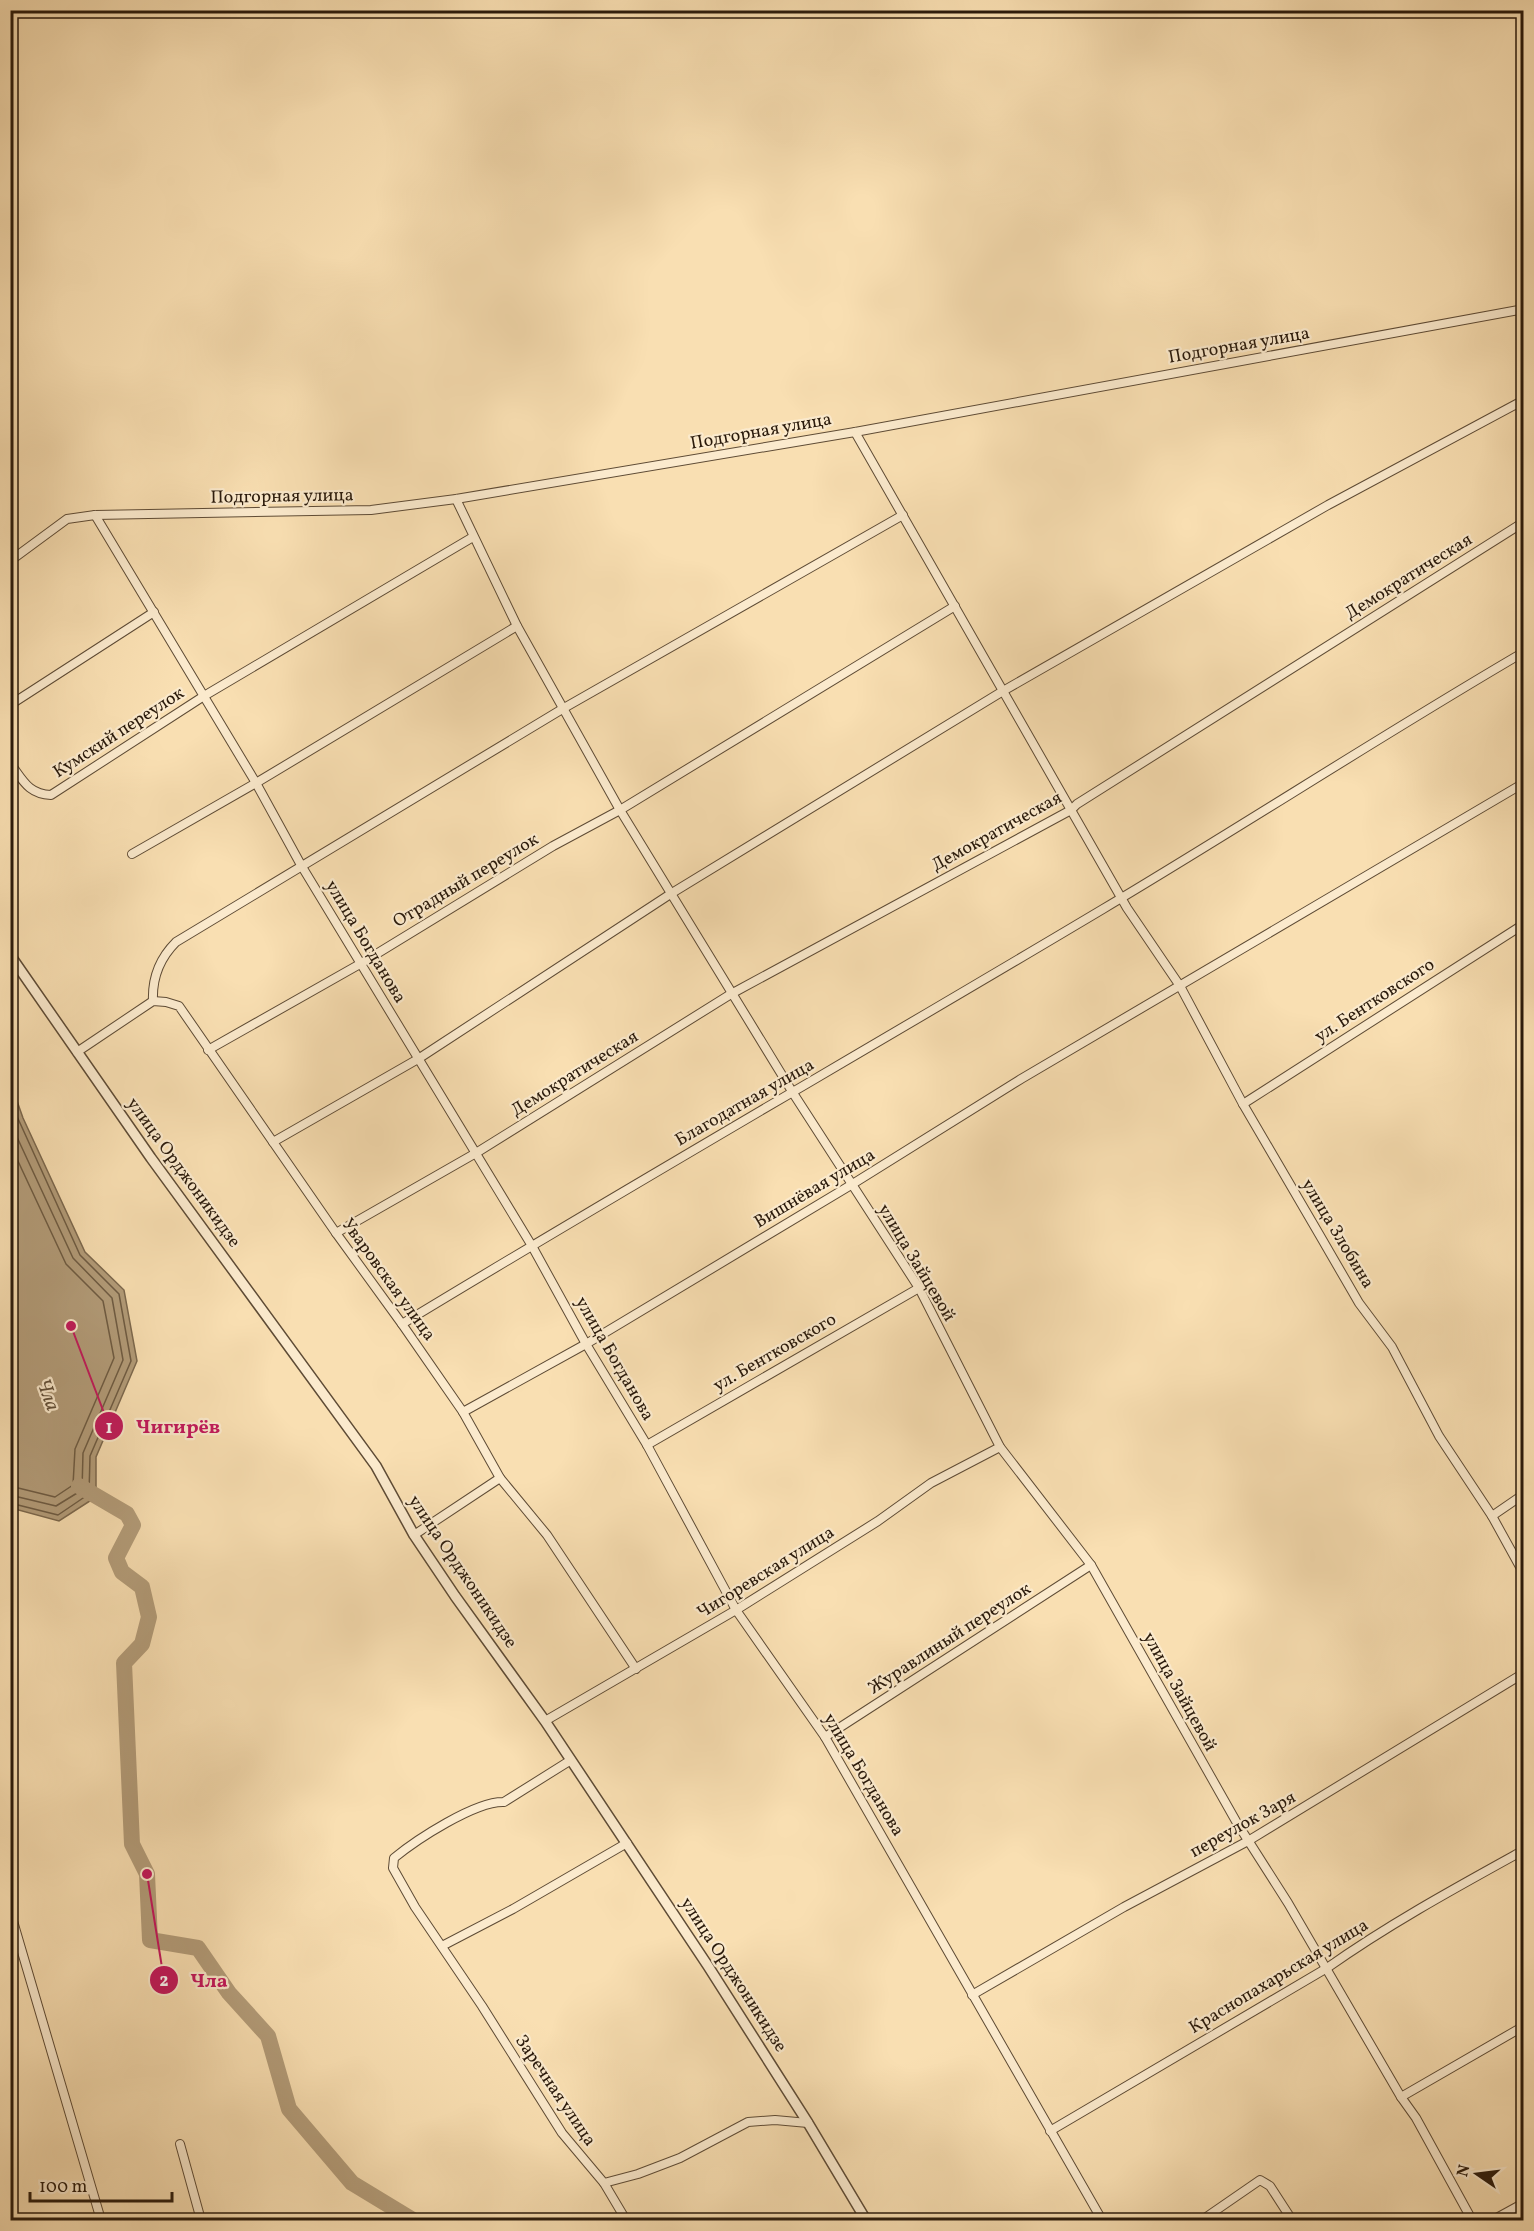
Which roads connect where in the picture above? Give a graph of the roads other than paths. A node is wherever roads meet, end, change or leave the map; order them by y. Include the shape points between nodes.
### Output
1 (1524, 309) edge
2 (1524, 400) edge
3 (855, 432) junction
4 (456, 499) junction
5 (95, 515) junction
6 (903, 515) junction
7 (1524, 522) edge
8 (472, 537) junction
9 (10, 561) edge
10 (955, 606) junction
11 (154, 612) junction
12 (517, 626) junction
13 (1524, 652) edge
14 (1003, 691) junction
15 (204, 696) junction
16 (10, 705) edge
17 (564, 708) junction
18 (10, 763) edge
19 (256, 783) junction
20 (1524, 783) edge
21 (620, 810) junction
22 (1071, 810) junction
23 (132, 854) dead end
24 (301, 865) junction
25 (672, 893) junction
26 (1122, 898) junction
27 (1524, 924) edge
28 (10, 955) edge
29 (360, 964) junction
30 (1180, 986) junction
31 (731, 994) junction
32 (153, 1000) junction
33 (208, 1050) junction
34 (77, 1052) junction
35 (418, 1059) junction
36 (793, 1093) junction
37 (1243, 1104) junction
38 (273, 1142) junction
39 (476, 1153) junction
40 (850, 1185) junction
41 (336, 1233) junction
42 (532, 1246) junction
43 (919, 1288) junction
44 (402, 1324) junction
45 (585, 1344) junction
46 (463, 1412) junction
47 (647, 1445) junction
48 (1000, 1447) junction
49 (500, 1478) junction
50 (1524, 1494) edge
51 (1492, 1516) junction
52 (414, 1535) junction
53 (1091, 1565) junction
54 (1524, 1574) edge
55 (736, 1610) junction
56 (636, 1669) junction
57 (1524, 1673) edge
58 (545, 1721) junction
59 (825, 1737) junction
60 (571, 1760) junction
61 (1248, 1841) junction
62 (627, 1843) junction
63 (1524, 1850) edge
64 (10, 1911) edge
65 (442, 1946) junction
66 (1327, 1968) junction
67 (972, 1995) junction
68 (1524, 2026) edge
69 (1401, 2097) junction
70 (808, 2123) junction
71 (1050, 2131) junction
72 (180, 2144) dead end
73 (604, 2183) junction
74 (1524, 2203) edge
75 (101, 2220) edge
76 (201, 2220) edge
77 (626, 2220) edge
78 (866, 2220) edge
79 (1102, 2220) edge
80 (1202, 2220) edge
81 (1292, 2220) edge
82 (1472, 2220) edge
83 (1493, 2220) edge

1 - 3 street, Подгорная улица
2 - 14 street via 1328,505
3 - 4 street, Подгорная улица
3 - 6 street, улица Злобина
4 - 5 street, Подгорная улица via 371,510
4 - 8 street, улица Зайцевой
5 - 9 street, Подгорная улица via 67,519
5 - 11 street, улица Богданова
6 - 10 street, улица Злобина
6 - 17 street
7 - 22 street, Демократическая
8 - 12 street, улица Зайцевой
8 - 15 street, Кумский переулок
10 - 14 street, улица Злобина
10 - 21 street, Отрадный переулок
11 - 15 street, улица Богданова
11 - 16 street
12 - 17 street, улица Зайцевой
12 - 19 street
13 - 26 street, Благодатная улица
14 - 22 street, улица Злобина
14 - 25 street
15 - 18 street, Кумский переулок via 51,795 37,795
15 - 19 street, улица Богданова
17 - 21 street, улица Зайцевой
17 - 24 street
19 - 23 street
19 - 24 street, улица Богданова
20 - 30 street, Вишнёвая улица
21 - 25 street, улица Зайцевой
21 - 29 street, Отрадный переулок via 553,846
22 - 26 street, улица Злобина
22 - 31 street, Демократическая
24 - 29 street, улица Богданова
24 - 32 street via 176,942 165,953 157,971
25 - 31 street, улица Зайцевой
25 - 35 street
26 - 30 street, улица Злобина
26 - 36 street, Благодатная улица
27 - 37 street, ул. Бентковского
28 - 34 street, улица Орджоникидзе
29 - 33 street, Отрадный переулок
29 - 35 street, улица Богданова
30 - 37 street, улица Злобина
30 - 40 street, Вишнёвая улица
31 - 36 street, улица Зайцевой
31 - 39 street, Демократическая
32 - 33 street, Уваровская улица via 179,1006
32 - 34 street
33 - 38 street, Уваровская улица
34 - 52 street, улица Орджоникидзе via 376,1466
35 - 38 street
35 - 39 street, улица Богданова
36 - 40 street, улица Зайцевой
36 - 42 street, Благодатная улица
37 - 51 street, улица Злобина via 1359,1303 1392,1347 1439,1436
38 - 41 street, Уваровская улица
39 - 41 street, Демократическая
39 - 42 street, улица Богданова
40 - 43 street, улица Зайцевой
40 - 45 street, Вишнёвая улица
41 - 44 street, Уваровская улица
42 - 44 street, Благодатная улица
42 - 45 street, улица Богданова
43 - 47 street, ул. Бентковского
43 - 48 street, улица Зайцевой
44 - 46 street, Уваровская улица
45 - 46 street, Вишнёвая улица
45 - 47 street, улица Богданова
46 - 49 street, Уваровская улица
47 - 55 street, улица Богданова
48 - 53 street, улица Зайцевой
48 - 55 street, Чигоревская улица via 931,1483
49 - 52 street
49 - 56 street, Уваровская улица via 547,1535
50 - 51 street
51 - 54 street, улица Злобина
52 - 58 street, улица Орджоникидзе
53 - 59 street, Журавлиный переулок
53 - 61 street, улица Зайцевой
55 - 56 street, Чигоревская улица
55 - 59 street, улица Богданова
56 - 58 street, Чигоревская улица
57 - 61 street, переулок Заря
58 - 60 street, улица Орджоникидзе
59 - 67 street, улица Богданова
60 - 62 street, улица Орджоникидзе
60 - 65 street, Заречная улица via 504,1802 480,1806 412,1843 394,1858 393,1868 414,1907
61 - 66 street, улица Зайцевой
61 - 67 street, переулок Заря
62 - 65 street via 524,1904
62 - 70 street, улица Орджоникидзе
63 - 66 street, Краснопахарьская улица
64 - 75 street
65 - 73 street, Заречная улица via 562,2133
66 - 69 street, улица Зайцевой
66 - 71 street, Краснопахарьская улица
67 - 71 street, улица Богданова
68 - 69 street
69 - 82 street, улица Зайцевой
70 - 73 street via 748,2122 680,2158
70 - 78 street, улица Орджоникидзе
71 - 79 street, улица Богданова
72 - 76 street
73 - 77 street, Заречная улица
74 - 83 street
80 - 81 street via 1260,2180 1270,2186

